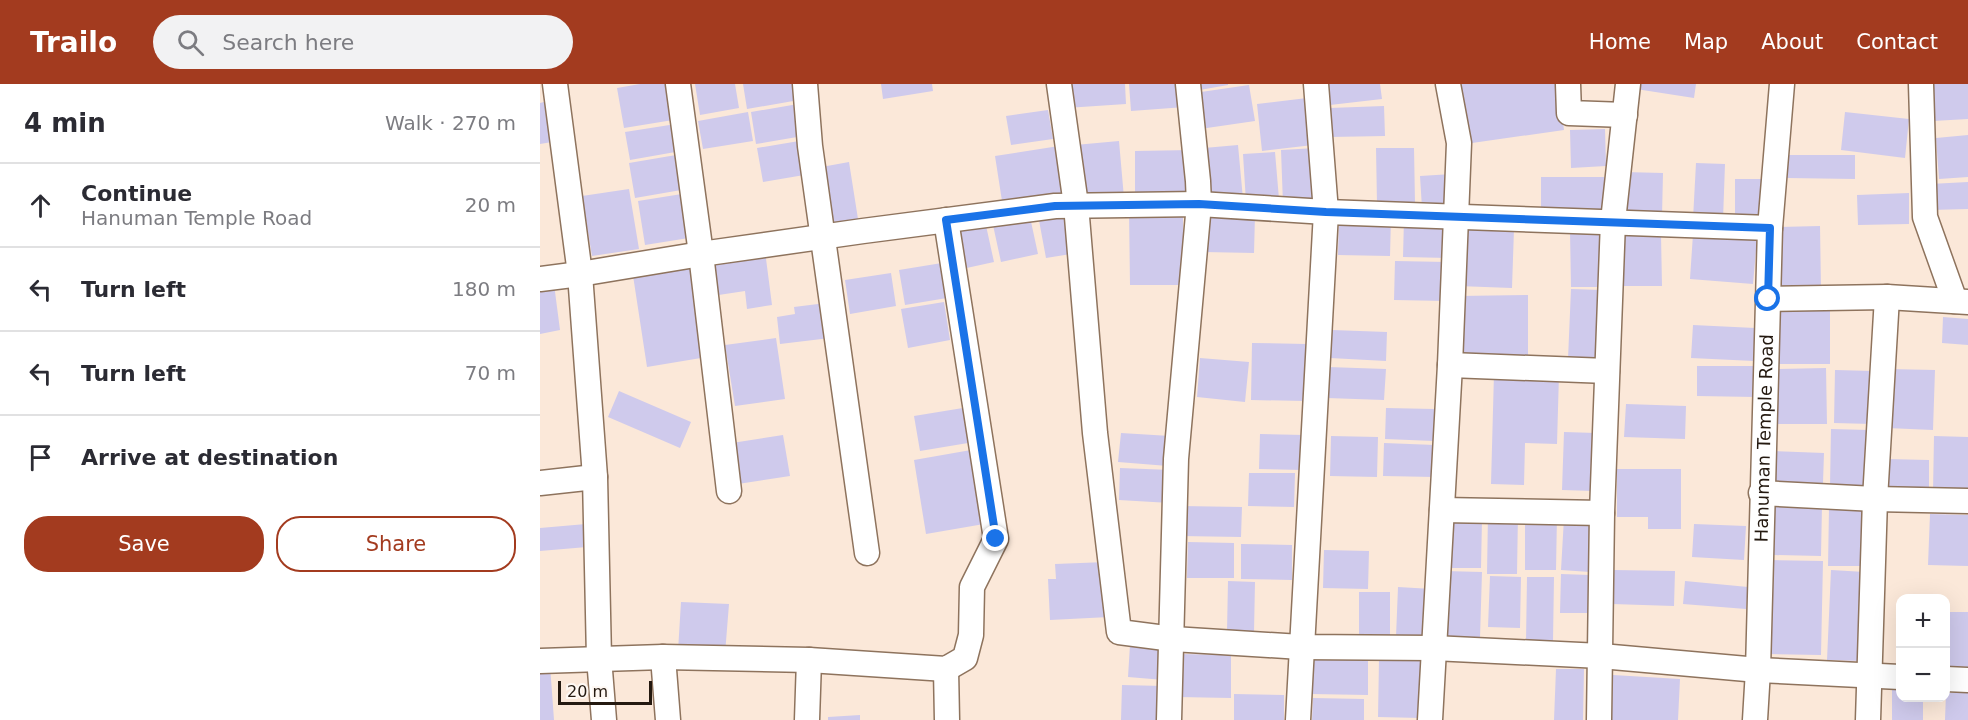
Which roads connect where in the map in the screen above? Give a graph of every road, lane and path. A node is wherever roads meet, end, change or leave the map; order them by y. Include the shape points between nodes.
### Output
1 (678, 84) edge
2 (805, 84) edge
3 (1059, 84) edge
4 (1188, 84) edge
5 (1316, 84) edge
6 (1448, 84) edge
7 (1568, 84) edge
8 (1628, 84) edge
9 (1782, 84) edge
10 (1921, 84) edge
11 (563, 85) edge
12 (1625, 115) junction
13 (1199, 204) junction
14 (1076, 206) junction
15 (1326, 212) junction
16 (1456, 215) junction
17 (946, 220) junction
18 (1613, 221) junction
19 (1770, 228) junction
20 (822, 237) junction
21 (701, 254) junction
22 (580, 274) junction
23 (540, 279) edge
24 (1887, 297) junction
25 (1768, 299) junction
26 (1962, 301) edge
27 (1450, 365) junction
28 (1607, 372) junction
29 (596, 477) junction
30 (540, 483) edge
31 (729, 491) dead end
32 (1761, 493) junction
33 (1875, 499) junction
34 (1968, 501) edge
35 (1442, 510) junction
36 (1602, 513) junction
37 (867, 553) dead end
38 (1173, 639) junction
39 (1301, 647) junction
40 (1433, 648) junction
41 (1601, 656) junction
42 (663, 657) junction
43 (599, 658) junction
44 (809, 660) junction
45 (540, 661) edge
46 (946, 669) junction
47 (1758, 669) junction
48 (1869, 675) junction
49 (1896, 677) edge
50 (1950, 679) edge
51 (1968, 680) edge
52 (604, 720) edge
53 (668, 720) edge
54 (807, 720) edge
55 (947, 720) edge
56 (1169, 720) edge
57 (1298, 720) edge
58 (1430, 720) edge
59 (1599, 720) edge
60 (1755, 720) edge
61 (1868, 720) edge

1 - 21 street
2 - 20 street
3 - 14 street
4 - 13 street
5 - 15 street
6 - 16 street via 1459,143
7 - 12 street via 1569,112
8 - 12 street
9 - 19 street, Hanuman Temple Road
10 - 26 street via 1925,217
11 - 22 street
12 - 18 street
13 - 14 street
13 - 15 street
13 - 38 street via 1176,459
14 - 17 street
14 - 38 street via 1095,433 1119,633
15 - 16 street
15 - 39 street
16 - 18 street
16 - 27 street
17 - 20 street
17 - 46 street via 996,539 972,587 971,635 965,658
18 - 19 street
18 - 28 street
19 - 25 street, Hanuman Temple Road
20 - 21 street
20 - 37 street
21 - 22 street
21 - 31 street
22 - 23 street
22 - 29 street
24 - 25 street
24 - 26 street
24 - 33 street
25 - 32 street, Hanuman Temple Road
27 - 28 street
27 - 35 street
28 - 36 street
29 - 30 street
29 - 43 street
32 - 33 street
32 - 47 street, Hanuman Temple Road
33 - 34 street
33 - 48 street
35 - 36 street
35 - 40 street
36 - 41 street
38 - 39 street
38 - 56 street
39 - 40 street
39 - 57 street
40 - 41 street
40 - 58 street
41 - 47 street
41 - 59 street
42 - 43 street
42 - 44 street
42 - 53 street
43 - 45 street
43 - 52 street
44 - 46 street
44 - 54 street
46 - 55 street
47 - 48 street
47 - 60 street, Hanuman Temple Road
48 - 49 street
48 - 61 street
50 - 51 street

